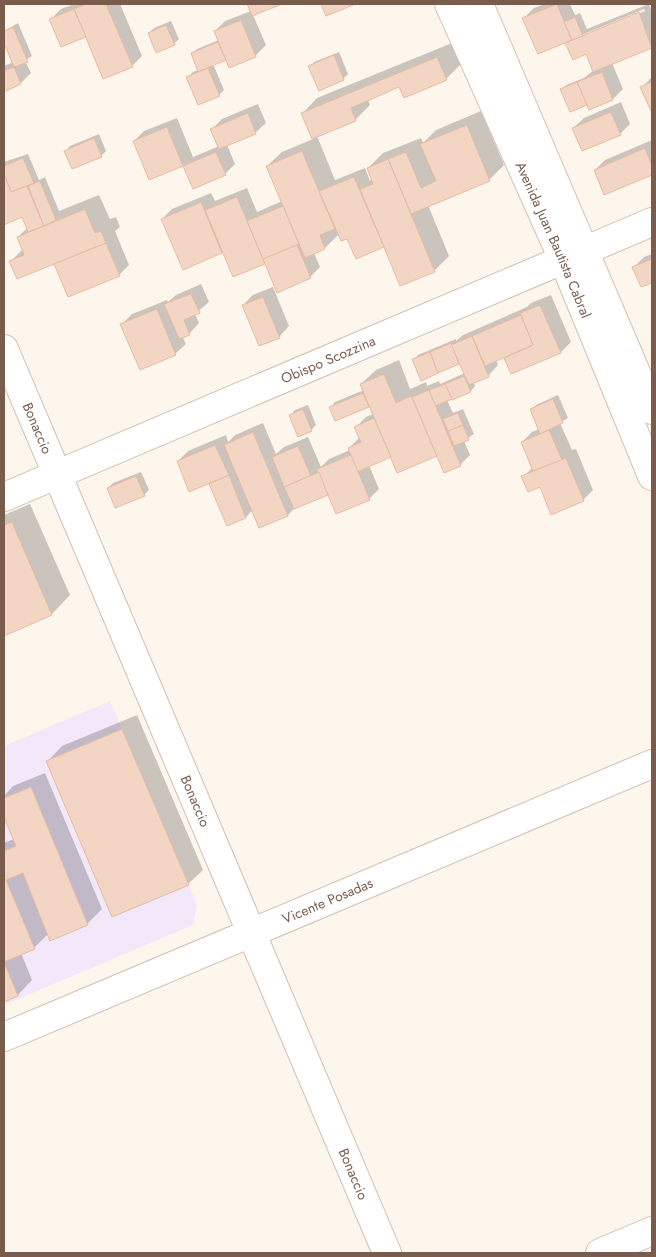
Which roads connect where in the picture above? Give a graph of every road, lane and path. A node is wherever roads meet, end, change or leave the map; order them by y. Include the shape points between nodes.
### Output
1 (449, 4) edge
2 (479, 4) edge
3 (652, 222) edge
4 (574, 255) junction
5 (4, 349) edge
6 (652, 410) edge
7 (57, 474) junction
8 (652, 476) edge
9 (4, 496) edge
10 (652, 764) edge
11 (251, 932) junction
12 (4, 1037) edge
13 (652, 1231) edge
14 (388, 1253) edge
15 (600, 1253) edge

1 - 4 street, Avenida Juan Bautista Cabral
2 - 4 street, Avenida Juan Bautista Cabral
3 - 4 street, Obispo Scozzina
4 - 6 street, Avenida Juan Bautista Cabral
4 - 7 street, Obispo Scozzina
4 - 8 street, Avenida Juan Bautista Cabral
5 - 7 street, Bonaccio
7 - 9 street, Obispo Scozzina
7 - 11 street, Bonaccio
10 - 11 street, Vicente Posadas
11 - 12 street, Vicente Posadas
11 - 14 street, Bonaccio
13 - 15 street

